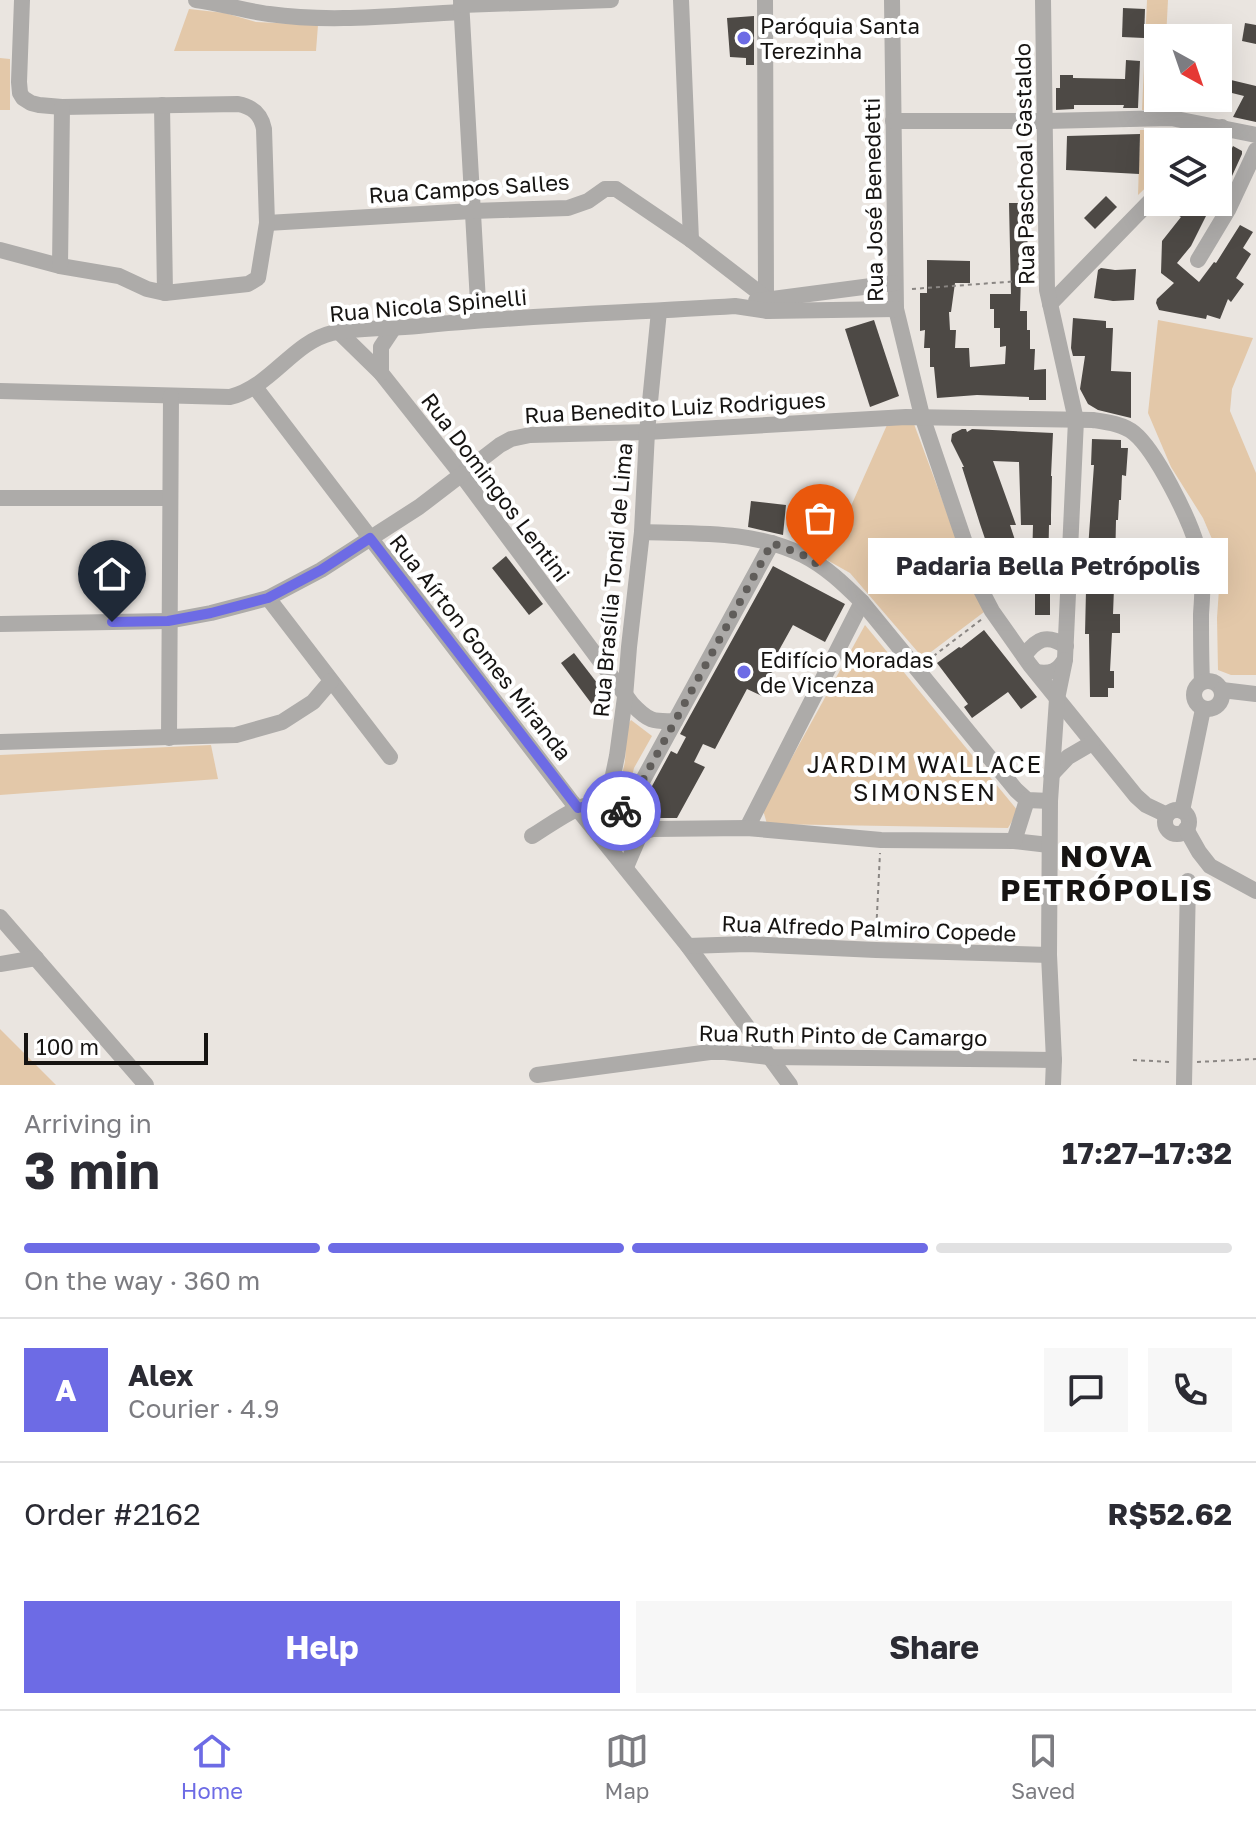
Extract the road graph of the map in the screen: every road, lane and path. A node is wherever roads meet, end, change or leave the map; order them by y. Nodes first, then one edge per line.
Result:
1 (22, 0) edge
2 (198, 0) edge
3 (611, 0) edge
4 (681, 0) edge
5 (765, 0) edge
6 (892, 0) edge
7 (1043, 0) edge
8 (461, 6) edge
9 (162, 105) junction
10 (62, 107) junction
11 (893, 121) junction
12 (1046, 121) junction
13 (1222, 127) joint
14 (1256, 135) edge
15 (1256, 150) edge
16 (1144, 207) edge
17 (472, 211) junction
18 (267, 223) junction
19 (691, 240) junction
20 (0, 250) edge
21 (1198, 260) dead end
22 (60, 266) junction
23 (1047, 279) junction
24 (895, 287) junction
25 (165, 293) junction
26 (767, 304) junction
27 (1050, 304) junction
28 (896, 309) junction
29 (659, 311) junction
30 (479, 320) junction
31 (393, 329) junction
32 (339, 332) junction
33 (381, 373) junction
34 (255, 387) junction
35 (0, 391) edge
36 (171, 396) junction
37 (922, 416) junction
38 (1076, 420) junction
39 (647, 432) junction
40 (461, 474) junction
41 (0, 498) edge
42 (170, 498) junction
43 (642, 532) junction
44 (370, 538) junction
45 (772, 543) junction
46 (268, 598) junction
47 (862, 602) junction
48 (992, 611) junction
49 (168, 621) junction
50 (0, 624) edge
51 (629, 647) junction
52 (1065, 652) junction
53 (595, 655) junction
54 (1024, 656) junction
55 (916, 669) junction
56 (1036, 672) junction
57 (331, 681) junction
58 (1202, 682) junction
59 (1222, 690) junction
60 (1256, 694) edge
61 (625, 697) junction
62 (1057, 699) junction
63 (1203, 709) junction
64 (675, 721) junction
65 (169, 738) junction
66 (0, 742) edge
67 (1092, 743) junction
68 (390, 757) dead end
69 (1051, 775) junction
70 (1027, 800) junction
71 (1050, 801) junction
72 (607, 804) junction
73 (578, 808) junction
74 (625, 813) junction
75 (1175, 813) junction
76 (747, 828) junction
77 (641, 832) junction
78 (532, 836) dead end
79 (881, 840) junction
80 (1014, 841) junction
81 (1049, 845) junction
82 (626, 867) junction
83 (1188, 881) dead end
84 (1256, 891) edge
85 (0, 917) edge
86 (688, 946) junction
87 (876, 950) junction
88 (1049, 955) junction
89 (36, 958) junction
90 (0, 964) edge
91 (768, 1057) junction
92 (1054, 1060) junction
93 (537, 1075) dead end
94 (146, 1085) edge
95 (790, 1085) edge
96 (1053, 1085) edge
97 (1184, 1085) edge

1 - 10 street
2 - 8 street
3 - 8 street
4 - 19 street
5 - 26 street
6 - 11 street, Rua José Benedetti
7 - 12 street, Rua Paschoal Gastaldo
8 - 17 street
9 - 10 street
9 - 18 street
9 - 25 street
10 - 22 street
11 - 12 street
11 - 24 street, Rua José Benedetti
12 - 13 street
12 - 23 street, Rua Paschoal Gastaldo
13 - 14 street
15 - 21 street
16 - 27 street
17 - 18 street, Rua Campos Salles
17 - 19 street, Rua Campos Salles
17 - 30 street
18 - 25 street
19 - 26 street, Rua Campos Salles
20 - 22 street
22 - 25 street
23 - 24 path
23 - 27 street, Rua Paschoal Gastaldo
24 - 26 street, Rua Nicola Spinelli
24 - 28 street, Rua José Benedetti
26 - 28 street, Rua Nicola Spinelli
26 - 29 street, Rua Nicola Spinelli
27 - 38 street, Rua Paschoal Gastaldo
28 - 37 street, Rua José Benedetti
29 - 30 street, Rua Nicola Spinelli
29 - 39 street, Rua Brasília Tondi de Lima
30 - 31 street, Rua Nicola Spinelli
31 - 32 street, Rua Nicola Spinelli
31 - 33 street
32 - 33 street, Rua Domingos Lentini
32 - 34 street, Rua Nicola Spinelli
33 - 40 street, Rua Domingos Lentini
34 - 36 street, Rua Nicola Spinelli
34 - 44 street, Rua Aírton Gomes Miranda
35 - 36 street, Rua Nicola Spinelli
36 - 42 street
37 - 38 street, Rua Benedito Luiz Rodrigues
37 - 39 street, Rua Benedito Luiz Rodrigues
37 - 48 street, Rua José Benedetti
38 - 52 street, Rua Paschoal Gastaldo
38 - 58 street, Rua Benedito Luiz Rodrigues
39 - 40 street, Rua Benedito Luiz Rodrigues
39 - 43 street, Rua Brasília Tondi de Lima
40 - 44 street, Rua Benedito Luiz Rodrigues
40 - 53 street, Rua Domingos Lentini
41 - 42 street
42 - 49 street
43 - 45 street
43 - 51 street, Rua Brasília Tondi de Lima
44 - 46 street, Rua Benedito Luiz Rodrigues
44 - 73 street, Rua Aírton Gomes Miranda
45 - 47 street
45 - 64 street
46 - 49 street, Rua Benedito Luiz Rodrigues
46 - 57 street
47 - 55 street
47 - 76 street
48 - 54 street, Rua José Benedetti
48 - 55 path
49 - 50 street, Rua Benedito Luiz Rodrigues
49 - 65 street
51 - 53 street
51 - 61 street, Rua Brasília Tondi de Lima
52 - 54 street
52 - 56 street
52 - 62 street, Rua Paschoal Gastaldo
53 - 61 street, Rua Domingos Lentini
54 - 56 street, Rua José Benedetti
55 - 70 street
56 - 62 street, Rua José Benedetti
57 - 65 street
57 - 68 street
58 - 59 street
58 - 63 street
59 - 60 street
59 - 63 street
61 - 64 street, Rua Domingos Lentini
61 - 72 street, Rua Brasília Tondi de Lima
62 - 67 street, Rua José Benedetti
62 - 69 street, Rua Paschoal Gastaldo
63 - 75 street
64 - 74 street
65 - 66 street
67 - 69 street
67 - 75 street, Rua José Benedetti
69 - 71 street, Rua Paschoal Gastaldo
70 - 71 street
70 - 80 street
71 - 81 street, Rua Paschoal Gastaldo
72 - 73 street
72 - 74 street
73 - 78 street
73 - 82 street, Rua Aírton Gomes Miranda
74 - 77 street
75 - 84 street, Rua José Benedetti
76 - 77 street
76 - 79 street
77 - 82 street
79 - 80 street
79 - 87 path
80 - 81 street
81 - 88 street, Rua Paschoal Gastaldo
82 - 86 street, Rua Aírton Gomes Miranda
83 - 97 street
85 - 89 street
86 - 87 street, Rua Alfredo Palmiro Copede
86 - 91 street, Rua Aírton Gomes Miranda
87 - 88 street, Rua Alfredo Palmiro Copede
88 - 92 street, Rua Paschoal Gastaldo
89 - 90 street
89 - 94 street
91 - 92 street, Rua Ruth Pinto de Camargo
91 - 93 street, Rua Ruth Pinto de Camargo
91 - 95 street, Rua Aírton Gomes Miranda
92 - 96 street, Rua Paschoal Gastaldo

